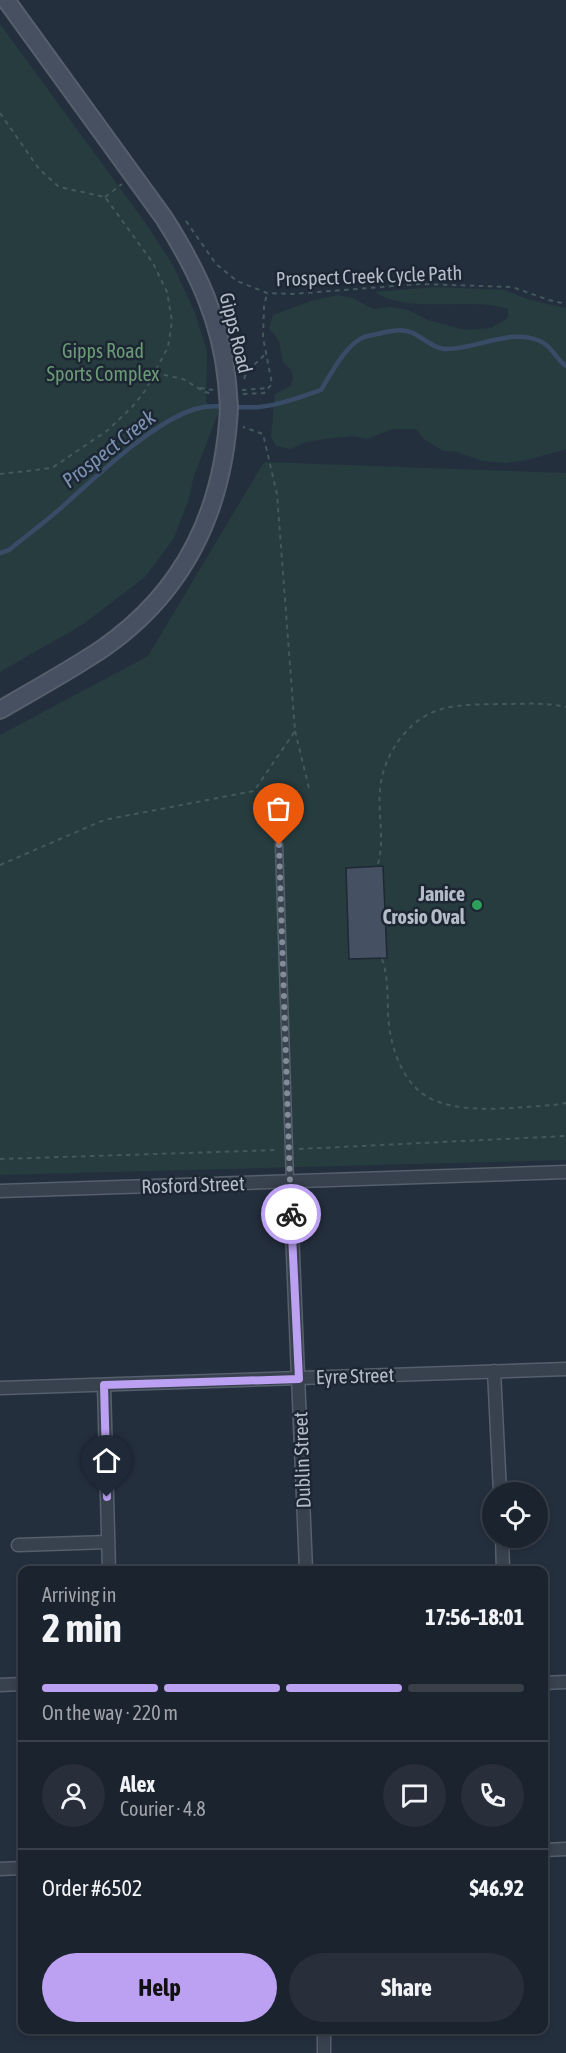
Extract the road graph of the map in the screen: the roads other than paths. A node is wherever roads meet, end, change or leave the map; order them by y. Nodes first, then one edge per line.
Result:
1 (6, 0) edge
2 (0, 710) edge
3 (279, 845) dead end
4 (566, 1172) edge
5 (290, 1182) junction
6 (0, 1191) edge
7 (566, 1369) edge
8 (494, 1371) junction
9 (299, 1379) junction
10 (104, 1385) junction
11 (0, 1388) edge
12 (500, 1482) edge
13 (108, 1542) junction
14 (18, 1545) dead end
15 (502, 1548) edge
16 (109, 1566) edge
17 (306, 1566) edge
18 (503, 1566) edge
19 (566, 1682) edge
20 (548, 1683) edge
21 (18, 1684) edge
22 (0, 1685) edge
23 (566, 1849) edge
24 (548, 1850) edge
25 (18, 1868) edge
26 (0, 1869) edge
27 (324, 2034) edge
28 (324, 2053) edge

1 - 2 main road, Gipps Road, bridge
3 - 5 lane, Dublin Street
4 - 5 street, Rosford Street
5 - 6 street, Rosford Street
5 - 9 street, Dublin Street
7 - 8 street, Eyre Street
8 - 9 street, Eyre Street
8 - 12 street
9 - 10 street, Eyre Street
9 - 17 street, Dublin Street
10 - 11 street, Eyre Street
10 - 13 street
13 - 14 street
13 - 16 street
15 - 18 street
19 - 20 street
21 - 22 street
23 - 24 street
25 - 26 street
27 - 28 street

